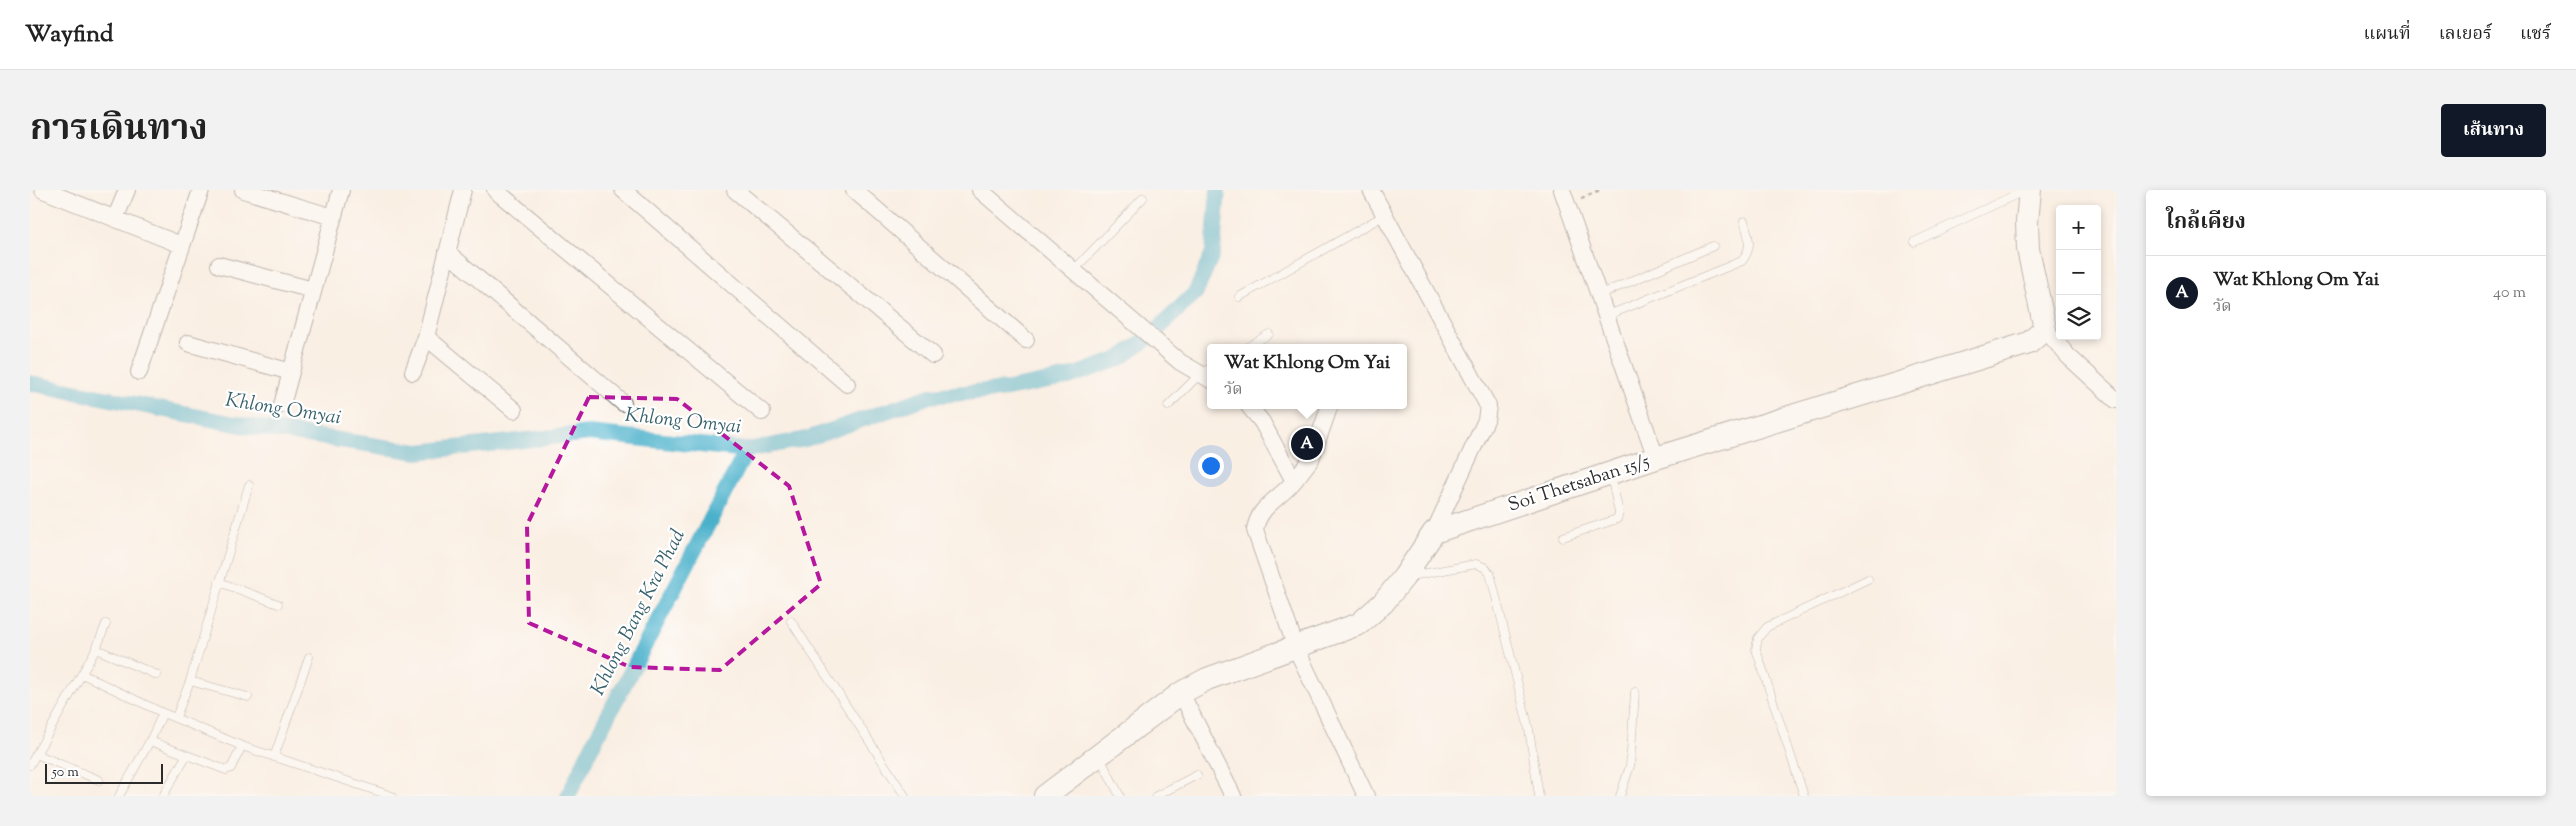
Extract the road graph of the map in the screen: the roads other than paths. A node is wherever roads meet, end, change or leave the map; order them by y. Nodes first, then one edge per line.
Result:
1 (42, 190) edge
2 (127, 190) edge
3 (201, 190) edge
4 (243, 190) edge
5 (340, 190) edge
6 (463, 190) edge
7 (495, 190) edge
8 (623, 190) edge
9 (735, 190) edge
10 (854, 190) edge
11 (980, 190) edge
12 (1371, 190) edge
13 (2026, 190) edge
14 (2030, 190) edge
15 (1143, 198) dead end
16 (1565, 198) edge
17 (1385, 215) junction
18 (333, 217) junction
19 (115, 218) junction
20 (1744, 221) dead end
21 (1914, 242) dead end
22 (181, 245) junction
23 (1713, 246) dead end
24 (446, 252) junction
25 (219, 265) dead end
26 (1073, 271) junction
27 (313, 290) junction
28 (1599, 294) junction
29 (1239, 297) dead end
30 (1606, 316) junction
31 (2045, 329) junction
32 (1269, 334) dead end
33 (426, 337) junction
34 (1026, 340) dead end
35 (188, 343) dead end
36 (1253, 344) edge
37 (933, 355) dead end
38 (139, 372) dead end
39 (291, 372) junction
40 (413, 372) dead end
41 (1207, 374) edge
42 (847, 384) dead end
43 (2116, 400) edge
44 (622, 403) dead end
45 (282, 405) dead end
46 (1168, 406) dead end
47 (1251, 409) edge
48 (1329, 409) edge
49 (514, 410) dead end
50 (762, 412) dead end
51 (1656, 458) junction
52 (1610, 474) junction
53 (1294, 480) junction
54 (249, 485) dead end
55 (1434, 532) junction
56 (1563, 537) dead end
57 (1404, 578) junction
58 (1868, 579) dead end
59 (219, 582) junction
60 (278, 604) dead end
61 (791, 621) dead end
62 (106, 624) dead end
63 (1296, 648) junction
64 (96, 649) junction
65 (309, 657) dead end
66 (82, 674) junction
67 (158, 675) dead end
68 (190, 681) junction
69 (1635, 692) dead end
70 (1181, 693) junction
71 (248, 697) dead end
72 (163, 713) junction
73 (176, 717) junction
74 (150, 741) junction
75 (242, 746) junction
76 (36, 754) junction
77 (1099, 755) junction
78 (186, 756) junction
79 (274, 757) junction
80 (30, 765) edge
81 (1197, 775) dead end
82 (99, 780) dead end
83 (119, 796) edge
84 (163, 796) edge
85 (392, 796) edge
86 (905, 796) edge
87 (1045, 796) edge
88 (1120, 796) edge
89 (1156, 796) edge
90 (1233, 796) edge
91 (1366, 796) edge
92 (1539, 796) edge
93 (1620, 796) edge
94 (1804, 796) edge

1 - 19 street
2 - 19 street
3 - 22 street
4 - 18 street
5 - 18 street
6 - 24 street
7 - 50 street
8 - 42 street
9 - 37 street
10 - 34 street
11 - 26 street
12 - 17 street
13 - 21 lane
14 - 31 street
15 - 26 lane
16 - 28 street
17 - 29 lane
17 - 55 street
18 - 27 street
19 - 22 street
20 - 30 lane
22 - 38 street
23 - 28 lane
24 - 33 street
24 - 44 street
25 - 27 street
26 - 41 street
27 - 39 street
28 - 30 street
30 - 51 street
31 - 43 street
31 - 51 street, Soi Thetsaban 15/5
32 - 36 lane
33 - 40 street
33 - 49 street
35 - 39 street
39 - 45 street
41 - 46 lane
47 - 53 street
48 - 53 street
51 - 52 street, Soi Thetsaban 15/5
52 - 55 street, Soi Thetsaban 15/5
52 - 56 lane
53 - 63 street
54 - 59 lane
55 - 57 street
57 - 63 street
57 - 92 lane
58 - 94 lane
59 - 60 lane
59 - 68 lane
61 - 86 lane
62 - 64 lane
63 - 70 street
63 - 91 street
64 - 66 lane
64 - 67 lane
65 - 79 lane
66 - 72 lane
66 - 76 lane
68 - 71 lane
68 - 73 lane
69 - 93 lane
70 - 77 street
70 - 90 street
72 - 73 lane
72 - 74 lane
73 - 75 lane
74 - 78 lane
74 - 83 lane
75 - 78 lane
75 - 79 lane
76 - 80 lane
76 - 82 lane
77 - 87 street
77 - 88 lane
78 - 84 lane
79 - 85 lane
81 - 89 lane

